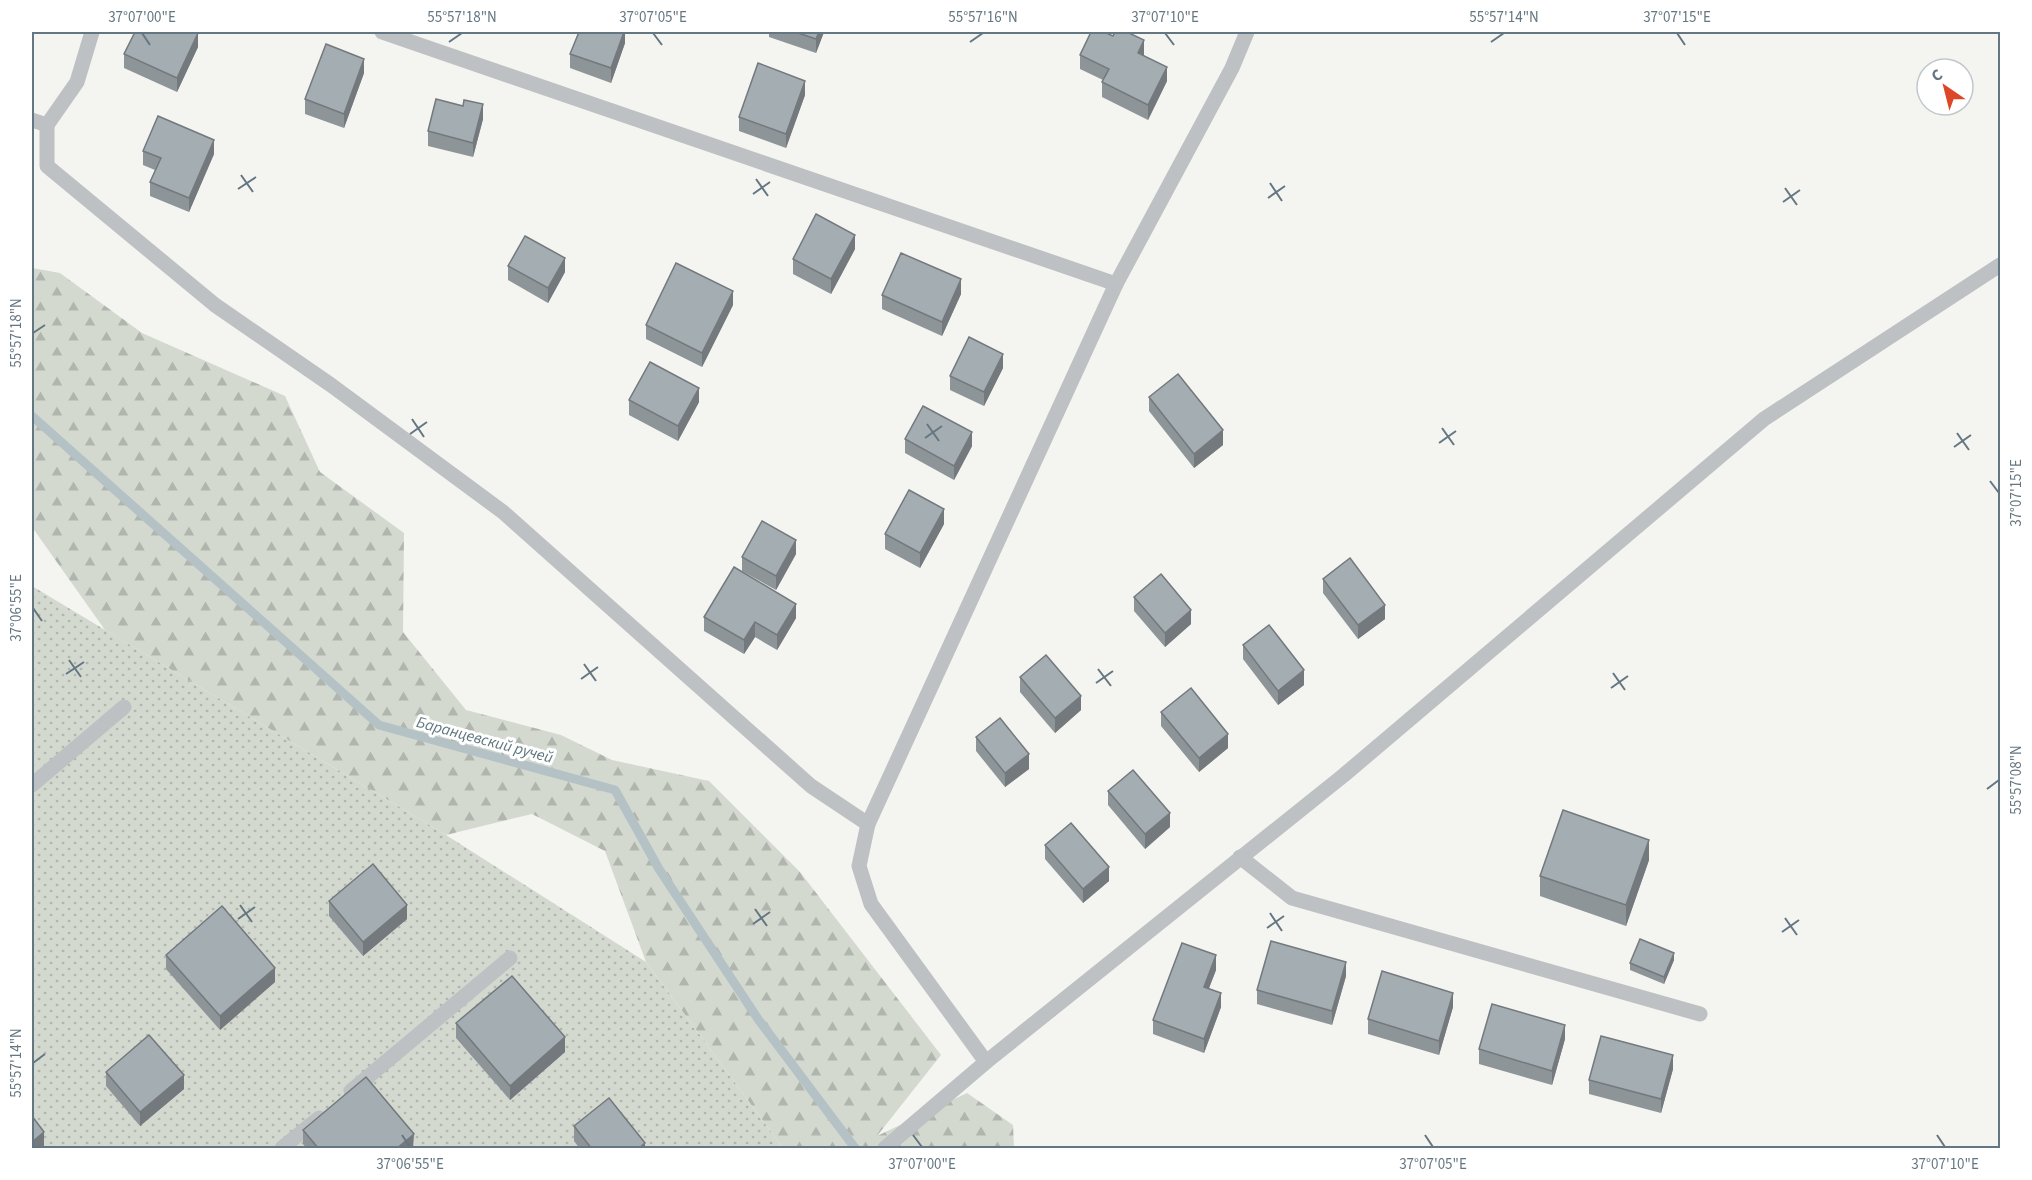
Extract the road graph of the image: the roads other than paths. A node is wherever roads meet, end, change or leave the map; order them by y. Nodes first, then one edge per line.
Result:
1 (92, 32) edge
2 (382, 32) edge
3 (1247, 32) edge
4 (32, 120) edge
5 (47, 125) junction
6 (2001, 265) edge
7 (1116, 284) junction
8 (124, 707) dead end
9 (32, 785) edge
10 (868, 824) junction
11 (1240, 857) junction
12 (510, 958) dead end
13 (1700, 1014) dead end
14 (986, 1062) junction
15 (282, 1149) edge
16 (885, 1149) edge

1 - 5 lane
2 - 7 lane
3 - 7 lane
4 - 5 lane
5 - 10 lane
6 - 11 lane
7 - 10 lane
8 - 9 lane
10 - 14 lane
11 - 13 lane
11 - 14 lane
12 - 15 lane
14 - 16 lane

